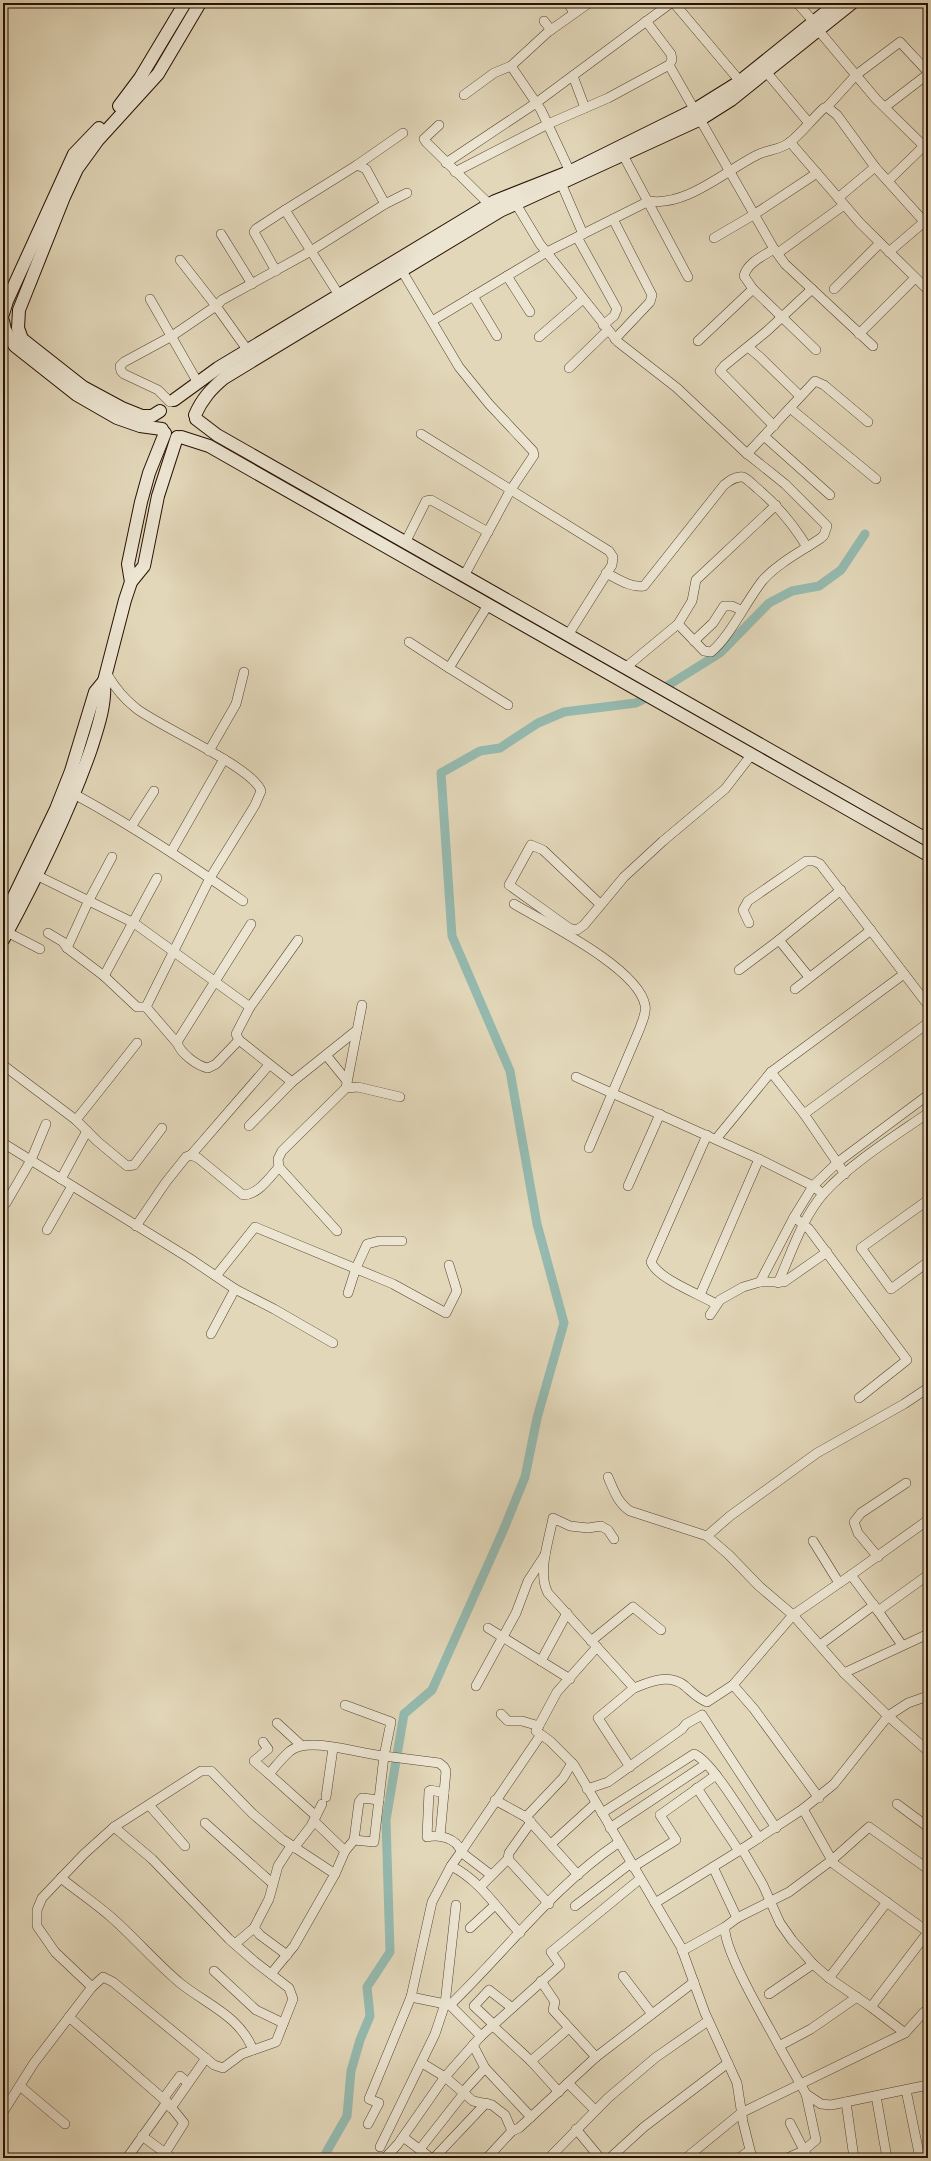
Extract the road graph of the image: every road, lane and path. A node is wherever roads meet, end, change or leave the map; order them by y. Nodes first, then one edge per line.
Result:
1 (185, 3) edge
2 (200, 3) edge
3 (568, 3) edge
4 (589, 3) edge
5 (671, 3) edge
6 (674, 3) edge
7 (797, 3) edge
8 (852, 3) edge
9 (833, 4) edge
10 (574, 13) junction
11 (544, 21) dead end
12 (646, 21) junction
13 (816, 27) junction
14 (550, 30) junction
15 (511, 66) junction
16 (669, 66) junction
17 (763, 68) junction
18 (928, 73) edge
19 (856, 75) junction
20 (573, 76) junction
21 (742, 85) junction
22 (464, 95) dead end
23 (536, 103) junction
24 (885, 107) junction
25 (585, 108) junction
26 (828, 108) junction
27 (698, 115) junction
28 (809, 123) junction
29 (548, 124) junction
30 (440, 125) dead end
31 (403, 133) dead end
32 (790, 142) junction
33 (926, 148) edge
34 (623, 155) junction
35 (446, 163) junction
36 (357, 165) junction
37 (875, 166) junction
38 (730, 170) junction
39 (455, 172) junction
40 (816, 173) junction
41 (572, 174) junction
42 (888, 181) junction
43 (561, 184) junction
44 (407, 193) dead end
45 (838, 198) junction
46 (648, 202) junction
47 (386, 204) junction
48 (489, 204) junction
49 (516, 204) junction
50 (844, 205) junction
51 (285, 210) junction
52 (755, 214) junction
53 (613, 219) junction
54 (926, 221) edge
55 (221, 234) dead end
56 (580, 235) junction
57 (714, 238) dead end
58 (880, 243) junction
59 (311, 251) junction
60 (776, 251) junction
61 (546, 252) junction
62 (889, 252) junction
63 (180, 260) dead end
64 (276, 270) junction
65 (402, 271) junction
66 (507, 276) junction
67 (688, 277) dead end
68 (915, 278) junction
69 (252, 284) junction
70 (752, 289) junction
71 (812, 289) junction
72 (927, 289) dead end
73 (834, 290) dead end
74 (339, 294) junction
75 (473, 296) junction
76 (150, 299) dead end
77 (583, 299) junction
78 (216, 306) junction
79 (530, 312) dead end
80 (3, 314) edge
81 (782, 317) junction
82 (3, 320) edge
83 (432, 321) junction
84 (605, 328) junction
85 (9, 332) edge
86 (860, 334) junction
87 (172, 336) junction
88 (496, 336) dead end
89 (540, 337) dead end
90 (615, 339) junction
91 (698, 341) dead end
92 (873, 346) dead end
93 (748, 347) junction
94 (816, 350) dead end
95 (251, 355) junction
96 (569, 368) dead end
97 (198, 383) junction
98 (800, 396) junction
99 (172, 401) junction
100 (790, 408) junction
101 (160, 411) junction
102 (196, 417) junction
103 (868, 422) dead end
104 (774, 426) junction
105 (164, 431) junction
106 (421, 434) dead end
107 (764, 436) junction
108 (179, 437) junction
109 (746, 454) junction
110 (876, 479) dead end
111 (510, 491) junction
112 (830, 495) dead end
113 (776, 505) junction
114 (488, 532) junction
115 (405, 543) junction
116 (807, 547) junction
117 (606, 574) junction
118 (464, 576) junction
119 (132, 582) junction
120 (488, 604) junction
121 (741, 610) junction
122 (678, 624) junction
123 (568, 635) junction
124 (694, 641) junction
125 (409, 642) dead end
126 (449, 668) junction
127 (625, 668) junction
128 (244, 672) dead end
129 (106, 678) junction
130 (508, 705) dead end
131 (209, 750) junction
132 (752, 754) junction
133 (224, 759) junction
134 (154, 791) dead end
135 (74, 794) junction
136 (131, 828) junction
137 (928, 840) edge
138 (171, 852) junction
139 (928, 855) edge
140 (112, 857) dead end
141 (36, 875) junction
142 (157, 878) dead end
143 (210, 878) junction
144 (841, 890) junction
145 (89, 900) junction
146 (243, 901) dead end
147 (514, 904) dead end
148 (601, 905) junction
149 (3, 919) edge
150 (134, 923) junction
151 (749, 923) dead end
152 (251, 924) dead end
153 (871, 930) junction
154 (48, 933) dead end
155 (5, 936) edge
156 (298, 940) dead end
157 (780, 940) junction
158 (66, 948) junction
159 (40, 949) dead end
160 (173, 952) junction
161 (739, 970) dead end
162 (904, 974) junction
163 (104, 976) junction
164 (809, 977) junction
165 (216, 983) junction
166 (794, 989) dead end
167 (362, 1005) dead end
168 (928, 1005) edge
169 (146, 1007) junction
170 (250, 1007) junction
171 (928, 1024) edge
172 (357, 1030) junction
173 (239, 1040) junction
174 (137, 1043) dead end
175 (178, 1044) junction
176 (326, 1055) junction
177 (3, 1065) edge
178 (269, 1065) junction
179 (771, 1072) junction
180 (576, 1077) dead end
181 (292, 1082) junction
182 (347, 1085) junction
183 (611, 1092) junction
184 (928, 1095) edge
185 (400, 1097) dead end
186 (928, 1112) edge
187 (660, 1114) junction
188 (804, 1114) junction
189 (76, 1120) junction
190 (46, 1124) dead end
191 (249, 1126) dead end
192 (162, 1128) dead end
193 (87, 1131) junction
194 (711, 1137) junction
195 (3, 1143) edge
196 (588, 1148) dead end
197 (191, 1155) junction
198 (760, 1158) junction
199 (30, 1160) junction
200 (838, 1162) junction
201 (280, 1167) junction
202 (845, 1174) junction
203 (61, 1179) junction
204 (72, 1186) junction
205 (628, 1186) dead end
206 (813, 1186) junction
207 (823, 1194) junction
208 (928, 1200) edge
209 (6, 1203) dead end
210 (794, 1217) junction
211 (804, 1225) junction
212 (136, 1226) junction
213 (47, 1230) dead end
214 (337, 1231) dead end
215 (402, 1241) dead end
216 (827, 1252) junction
217 (928, 1262) edge
218 (449, 1265) dead end
219 (356, 1268) junction
220 (216, 1276) junction
221 (760, 1282) junction
222 (778, 1283) junction
223 (235, 1289) junction
224 (348, 1293) dead end
225 (700, 1295) junction
226 (716, 1304) junction
227 (710, 1315) dead end
228 (211, 1334) dead end
229 (333, 1343) dead end
230 (928, 1388) edge
231 (859, 1398) dead end
232 (608, 1478) dead end
233 (906, 1484) dead end
234 (928, 1520) edge
235 (707, 1536) junction
236 (614, 1539) dead end
237 (814, 1541) dead end
238 (546, 1554) junction
239 (878, 1557) junction
240 (851, 1575) junction
241 (928, 1575) edge
242 (839, 1583) junction
243 (876, 1608) junction
244 (567, 1614) junction
245 (793, 1615) junction
246 (488, 1628) dead end
247 (661, 1630) dead end
248 (928, 1634) edge
249 (503, 1638) junction
250 (594, 1644) junction
251 (820, 1645) junction
252 (902, 1645) junction
253 (541, 1661) junction
254 (844, 1673) junction
255 (570, 1679) junction
256 (733, 1685) junction
257 (476, 1686) dead end
258 (634, 1688) junction
259 (928, 1696) edge
260 (345, 1705) dead end
261 (501, 1714) dead end
262 (888, 1716) junction
263 (277, 1723) dead end
264 (539, 1726) junction
265 (540, 1736) junction
266 (263, 1742) dead end
267 (301, 1745) junction
268 (333, 1748) junction
269 (928, 1750) edge
270 (387, 1757) junction
271 (572, 1763) junction
272 (706, 1764) junction
273 (630, 1767) junction
274 (269, 1774) junction
275 (716, 1775) junction
276 (697, 1788) junction
277 (587, 1789) junction
278 (444, 1792) junction
279 (819, 1798) junction
280 (379, 1800) junction
281 (495, 1800) junction
282 (596, 1803) junction
283 (897, 1804) dead end
284 (149, 1805) junction
285 (803, 1810) junction
286 (602, 1813) junction
287 (315, 1819) junction
288 (529, 1820) junction
289 (205, 1823) dead end
290 (928, 1827) edge
291 (114, 1828) junction
292 (610, 1828) junction
293 (776, 1828) junction
294 (440, 1836) junction
295 (759, 1838) junction
296 (354, 1840) junction
297 (618, 1842) junction
298 (551, 1844) junction
299 (186, 1846) dead end
300 (293, 1847) junction
301 (741, 1850) junction
302 (345, 1851) junction
303 (461, 1852) junction
304 (508, 1859) junction
305 (832, 1860) junction
306 (632, 1865) junction
307 (451, 1866) junction
308 (713, 1867) junction
309 (928, 1868) edge
310 (335, 1874) junction
311 (491, 1875) junction
312 (578, 1875) junction
313 (60, 1878) junction
314 (640, 1879) junction
315 (272, 1883) junction
316 (480, 1887) junction
317 (770, 1901) junction
318 (888, 1902) junction
319 (655, 1903) junction
320 (549, 1904) junction
321 (456, 1905) dead end
322 (495, 1905) junction
323 (575, 1906) dead end
324 (737, 1918) junction
325 (725, 1927) junction
326 (254, 1928) junction
327 (470, 1928) dead end
328 (928, 1932) edge
329 (520, 1933) junction
330 (235, 1944) junction
331 (682, 1951) junction
332 (287, 1955) junction
333 (813, 1964) junction
334 (214, 1971) dead end
335 (271, 1974) junction
336 (623, 1976) dead end
337 (829, 1978) junction
338 (541, 1981) junction
339 (694, 1982) junction
340 (92, 1987) junction
341 (769, 1994) dead end
342 (411, 1997) junction
343 (856, 1997) junction
344 (447, 2004) junction
345 (871, 2006) junction
346 (511, 2007) junction
347 (924, 2012) dead end
348 (652, 2014) junction
349 (69, 2017) junction
350 (708, 2021) junction
351 (283, 2023) junction
352 (493, 2025) junction
353 (569, 2028) junction
354 (904, 2032) junction
355 (481, 2036) junction
356 (473, 2045) junction
357 (779, 2046) junction
358 (253, 2050) junction
359 (596, 2057) junction
360 (206, 2058) junction
361 (531, 2062) junction
362 (422, 2063) junction
363 (728, 2063) junction
364 (485, 2068) junction
365 (445, 2077) junction
366 (568, 2083) junction
367 (800, 2084) junction
368 (928, 2085) edge
369 (20, 2086) junction
370 (906, 2090) junction
371 (558, 2092) junction
372 (464, 2093) junction
373 (806, 2094) junction
374 (876, 2096) junction
375 (846, 2102) junction
376 (167, 2103) junction
377 (486, 2103) junction
378 (518, 2103) junction
379 (595, 2110) junction
380 (3, 2112) edge
381 (741, 2113) junction
382 (505, 2114) junction
383 (531, 2117) junction
384 (790, 2123) dead end
385 (65, 2124) dead end
386 (368, 2124) dead end
387 (576, 2129) junction
388 (512, 2131) junction
389 (142, 2136) junction
390 (402, 2137) junction
391 (380, 2147) dead end
392 (420, 2149) junction
393 (805, 2154) edge
394 (750, 2155) edge
395 (168, 2156) edge
396 (127, 2158) edge
397 (385, 2158) edge
398 (430, 2158) edge
399 (434, 2158) edge
400 (487, 2158) edge
401 (549, 2158) edge
402 (600, 2158) edge
403 (610, 2158) edge
404 (686, 2158) edge
405 (739, 2158) edge
406 (787, 2158) edge
407 (854, 2158) edge
408 (887, 2158) edge
409 (920, 2158) edge

1 - 80 main road
2 - 85 main road
3 - 10 street
4 - 10 street
5 - 12 street
6 - 21 street
7 - 13 street
8 - 13 main road
9 - 13 main road
10 - 14 street
11 - 14 street
12 - 16 street
12 - 20 street
13 - 17 main road
13 - 19 street
14 - 15 street
15 - 22 street
15 - 23 street
16 - 25 street
16 - 27 street
17 - 21 main road
17 - 28 street
18 - 19 street
18 - 24 street
19 - 24 street
19 - 26 street
20 - 23 street
20 - 25 street
21 - 27 main road
23 - 29 street
23 - 35 street
24 - 33 street
25 - 29 street
26 - 28 street
26 - 37 street
27 - 34 main road
27 - 38 street
27 - 41 main road
28 - 32 street
29 - 39 street
29 - 41 street
30 - 35 street
31 - 36 street
32 - 38 street
32 - 40 street
33 - 42 street
34 - 41 main road
34 - 46 street
35 - 39 street
36 - 47 street
36 - 51 street
37 - 42 street
37 - 45 street
38 - 46 street
38 - 52 street
39 - 48 street
40 - 45 street
40 - 52 street
41 - 43 main road
41 - 48 main road
42 - 54 street
43 - 49 main road
43 - 56 street
44 - 47 street
45 - 50 street
46 - 53 street
46 - 67 street
47 - 59 street
48 - 74 main road
49 - 61 street
49 - 65 main road
50 - 58 street
50 - 60 street
51 - 59 street
51 - 64 street
52 - 57 street
52 - 60 street
53 - 56 street
53 - 90 street
54 - 62 street
55 - 69 street
56 - 61 street
56 - 84 street
58 - 62 street
58 - 73 street
59 - 64 street
59 - 74 street
60 - 70 street
60 - 71 street
61 - 66 street
61 - 77 street
62 - 68 street
63 - 78 street
64 - 69 street
65 - 83 street
65 - 95 main road
66 - 75 street
66 - 79 street
68 - 72 street
68 - 86 street
69 - 78 street
70 - 81 street
70 - 91 street
71 - 81 street
71 - 86 street
74 - 95 main road
75 - 83 street
75 - 88 street
76 - 87 street
77 - 84 street
77 - 89 street
78 - 87 street
78 - 95 street
81 - 93 street
81 - 94 street
82 - 85 main road
83 - 111 street
84 - 90 street
84 - 96 street
85 - 101 main road
85 - 105 main road
86 - 92 street
87 - 97 street
87 - 99 street
90 - 109 street
93 - 98 street
93 - 104 street
95 - 97 main road
95 - 102 main road
97 - 99 main road
98 - 100 street
98 - 103 street
99 - 101 main road
99 - 102 main road
100 - 104 street
100 - 110 street
101 - 105 main road
102 - 108 main road
102 - 115 main road
104 - 107 street
105 - 108 main road
105 - 119 main road
106 - 111 street
107 - 109 street
107 - 112 street
108 - 119 main road
108 - 120 main road
109 - 116 street
111 - 114 street
111 - 117 street
113 - 116 street
113 - 117 street
113 - 122 street
114 - 115 street
114 - 118 street
115 - 118 main road
116 - 121 street
117 - 123 street
118 - 123 main road
119 - 129 main road
120 - 126 street
120 - 132 main road
121 - 124 street
121 - 124 street
122 - 124 street
122 - 127 street
123 - 127 main road
125 - 126 street
126 - 130 street
127 - 137 main road
128 - 131 street
129 - 131 street
129 - 135 main road
129 - 149 main road
131 - 133 street
132 - 139 main road
132 - 148 street
133 - 138 street
133 - 143 street
134 - 136 street
135 - 136 street
135 - 141 main road
136 - 138 street
138 - 143 street
140 - 145 street
141 - 145 street
141 - 155 main road
142 - 150 street
143 - 146 street
143 - 160 street
144 - 151 street
144 - 153 street
144 - 157 street
145 - 150 street
145 - 158 street
147 - 183 street
148 - 148 street
150 - 160 street
150 - 163 street
152 - 165 street
153 - 162 street
153 - 164 street
154 - 158 street
155 - 159 street
156 - 170 street
157 - 161 street
157 - 164 street
158 - 163 street
160 - 165 street
160 - 169 street
162 - 168 street
162 - 179 street
163 - 169 street
164 - 166 street
165 - 170 street
165 - 175 street
167 - 172 street
169 - 175 street
170 - 173 street
171 - 188 street
172 - 176 street
172 - 182 street
173 - 175 street
173 - 178 street
174 - 189 street
176 - 181 street
176 - 182 street
177 - 189 street
178 - 181 street
178 - 197 street
179 - 188 street
179 - 194 street
180 - 183 street
181 - 191 street
182 - 185 street
182 - 201 street
183 - 187 street
183 - 196 street
184 - 200 street
186 - 202 street
187 - 194 street
187 - 205 street
188 - 200 street
189 - 193 street
190 - 199 street
192 - 193 street
193 - 203 street
194 - 198 street
194 - 225 street
195 - 199 street
197 - 201 street
197 - 212 street
198 - 206 street
198 - 225 street
199 - 203 street
199 - 209 street
200 - 202 street
200 - 206 street
201 - 214 street
202 - 207 street
203 - 204 street
204 - 212 street
204 - 213 street
206 - 207 street
206 - 210 street
207 - 211 street
208 - 217 street
210 - 211 street
210 - 221 street
211 - 216 street
211 - 222 street
212 - 220 street
215 - 219 street
216 - 222 street
216 - 231 street
218 - 219 street
219 - 220 street
219 - 224 street
220 - 223 street
221 - 222 street
221 - 226 street
223 - 228 street
223 - 229 street
225 - 226 street
226 - 227 street
230 - 235 street
232 - 235 street
233 - 239 street
234 - 239 street
235 - 245 street
236 - 238 street
237 - 242 street
238 - 244 street
238 - 249 street
239 - 240 street
240 - 242 street
240 - 243 street
241 - 243 street
242 - 245 street
243 - 251 street
243 - 252 street
244 - 250 street
244 - 253 street
245 - 251 street
245 - 256 street
246 - 249 street
247 - 250 street
248 - 252 street
249 - 253 street
249 - 257 street
250 - 255 street
250 - 258 street
251 - 254 street
252 - 254 street
253 - 255 street
254 - 262 street
255 - 264 street
256 - 258 street
256 - 279 street
258 - 273 street
259 - 262 street
260 - 270 street
261 - 264 street
262 - 269 street
262 - 279 street
263 - 267 street
264 - 265 street
265 - 271 street
265 - 281 street
266 - 274 street
267 - 268 street
267 - 274 street
268 - 270 street
268 - 287 street
270 - 278 street
270 - 280 street
271 - 277 street
271 - 288 street
272 - 275 street
272 - 286 street
272 - 292 street
273 - 277 street
273 - 293 street
274 - 287 street
275 - 276 street
275 - 295 street
276 - 301 street
276 - 306 street
277 - 282 street
278 - 294 street
278 - 294 street
279 - 285 street
280 - 296 street
280 - 296 street
281 - 288 street
281 - 303 street
282 - 286 street
282 - 298 street
283 - 290 street
284 - 291 street
284 - 299 street
284 - 300 street
285 - 293 street
285 - 305 street
286 - 292 street
287 - 300 street
287 - 302 street
288 - 298 street
288 - 304 street
289 - 315 street
291 - 313 street
291 - 330 street
292 - 297 street
293 - 295 street
294 - 303 street
295 - 301 street
296 - 302 street
297 - 306 street
297 - 312 street
298 - 312 street
300 - 310 street
300 - 315 street
301 - 308 street
301 - 317 street
302 - 310 street
303 - 307 street
303 - 311 street
304 - 311 street
304 - 320 street
305 - 309 street
305 - 317 street
305 - 318 street
306 - 314 street
306 - 323 street
307 - 316 street
307 - 342 street
308 - 319 street
308 - 324 street
310 - 332 street
311 - 316 street
312 - 320 street
313 - 340 street
313 - 358 street
314 - 319 street
314 - 338 street
315 - 326 street
316 - 322 street
317 - 324 street
317 - 333 street
318 - 328 street
318 - 337 street
319 - 331 street
320 - 329 street
321 - 344 street
322 - 327 street
322 - 329 street
324 - 325 street
325 - 331 street
325 - 357 street
326 - 330 street
326 - 332 street
328 - 345 street
329 - 344 street
330 - 335 street
331 - 339 street
332 - 335 street
333 - 337 street
333 - 341 street
334 - 351 street
335 - 351 street
336 - 348 street
337 - 343 street
338 - 346 street
338 - 353 street
339 - 348 street
339 - 350 street
340 - 349 street
340 - 360 street
342 - 344 street
342 - 386 street
343 - 345 street
343 - 357 street
344 - 355 street
344 - 362 street
345 - 354 street
346 - 352 street
346 - 352 street
347 - 354 street
348 - 359 street
349 - 369 street
349 - 376 street
350 - 363 street
350 - 379 street
351 - 358 street
352 - 355 street
352 - 361 street
353 - 359 street
353 - 361 street
354 - 367 street
355 - 356 street
356 - 364 street
356 - 365 street
357 - 367 street
358 - 360 street
359 - 366 street
360 - 376 street
361 - 371 street
362 - 365 street
362 - 391 street
363 - 381 street
363 - 403 street
364 - 372 street
364 - 378 street
365 - 372 street
365 - 390 street
366 - 371 street
366 - 379 street
367 - 373 street
367 - 381 street
368 - 370 street
369 - 380 street
369 - 385 street
370 - 374 street
370 - 409 street
371 - 383 street
372 - 377 street
372 - 392 street
373 - 375 street
373 - 393 street
374 - 375 street
374 - 408 street
375 - 407 street
376 - 389 street
376 - 395 street
377 - 382 street
377 - 399 street
378 - 382 street
378 - 383 street
379 - 387 street
381 - 394 street
381 - 404 street
382 - 388 street
383 - 388 street
384 - 393 street
387 - 401 street
387 - 402 street
388 - 400 street
389 - 395 street
389 - 396 street
390 - 392 street
390 - 397 street
392 - 398 street
393 - 406 street
394 - 405 street

